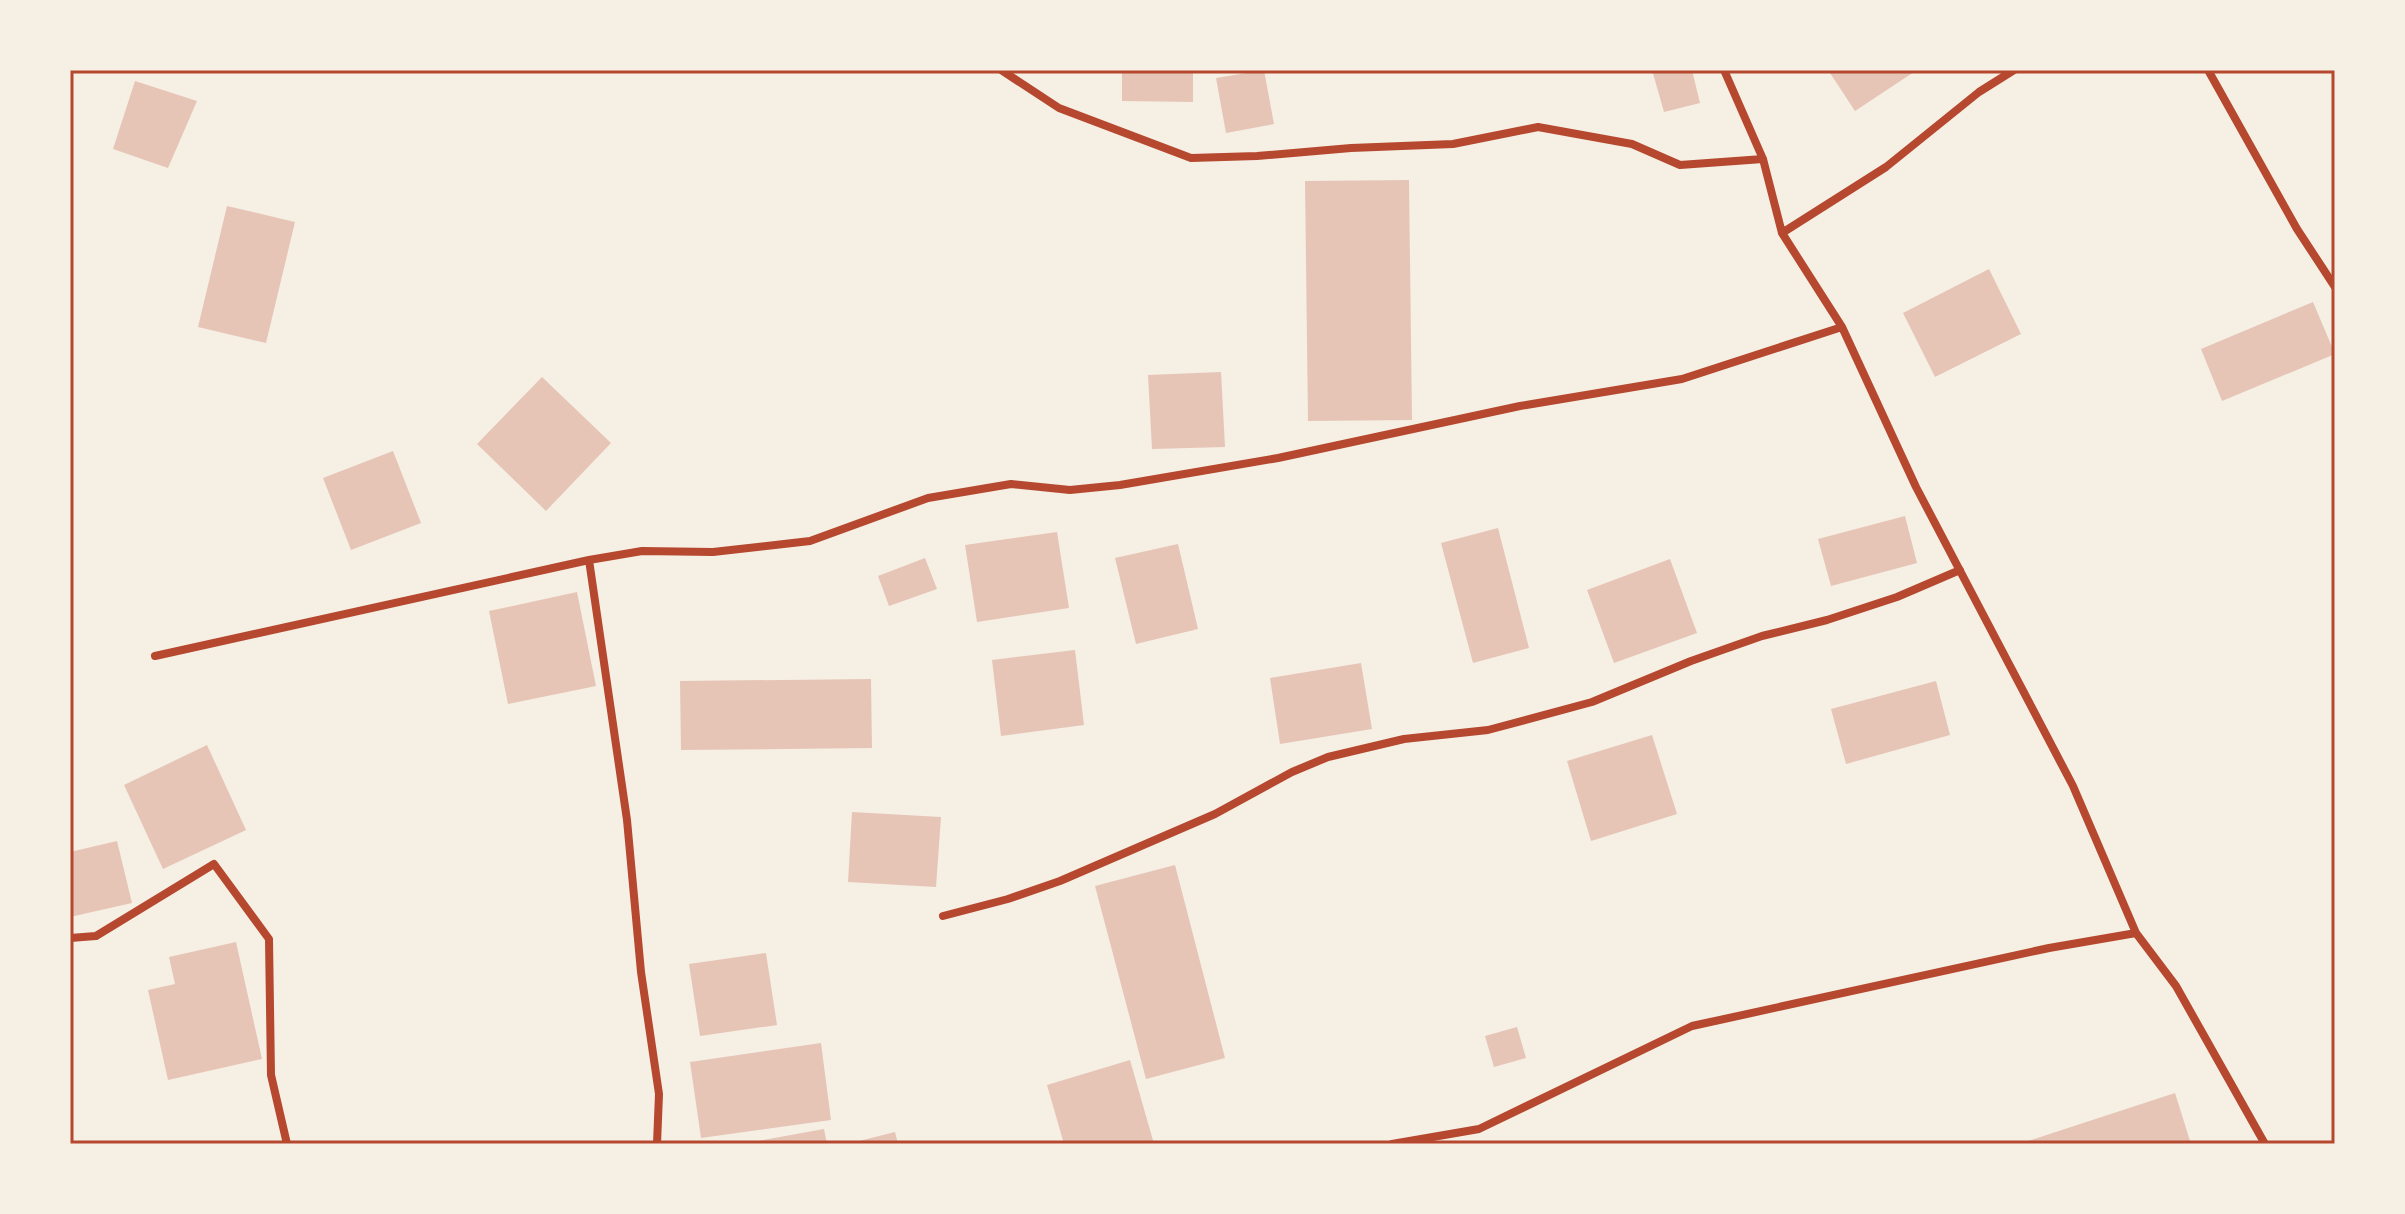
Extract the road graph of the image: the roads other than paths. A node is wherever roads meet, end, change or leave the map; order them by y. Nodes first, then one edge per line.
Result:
1 (1001, 70) edge
2 (1724, 70) edge
3 (2014, 70) edge
4 (2208, 70) edge
5 (1763, 159) junction
6 (1782, 233) junction
7 (2335, 287) edge
8 (1842, 327) junction
9 (589, 560) junction
10 (1960, 570) junction
11 (155, 656) dead end
12 (943, 916) dead end
13 (2136, 933) junction
14 (70, 938) edge
15 (287, 1144) edge
16 (657, 1144) edge
17 (1392, 1144) edge
18 (2265, 1144) edge

1 - 5 street
2 - 5 street
3 - 6 street
4 - 7 street
5 - 6 street
6 - 8 street
8 - 9 street
8 - 10 street
9 - 11 street
9 - 16 street
10 - 12 street
10 - 13 street
13 - 17 street
13 - 18 street
14 - 15 street

